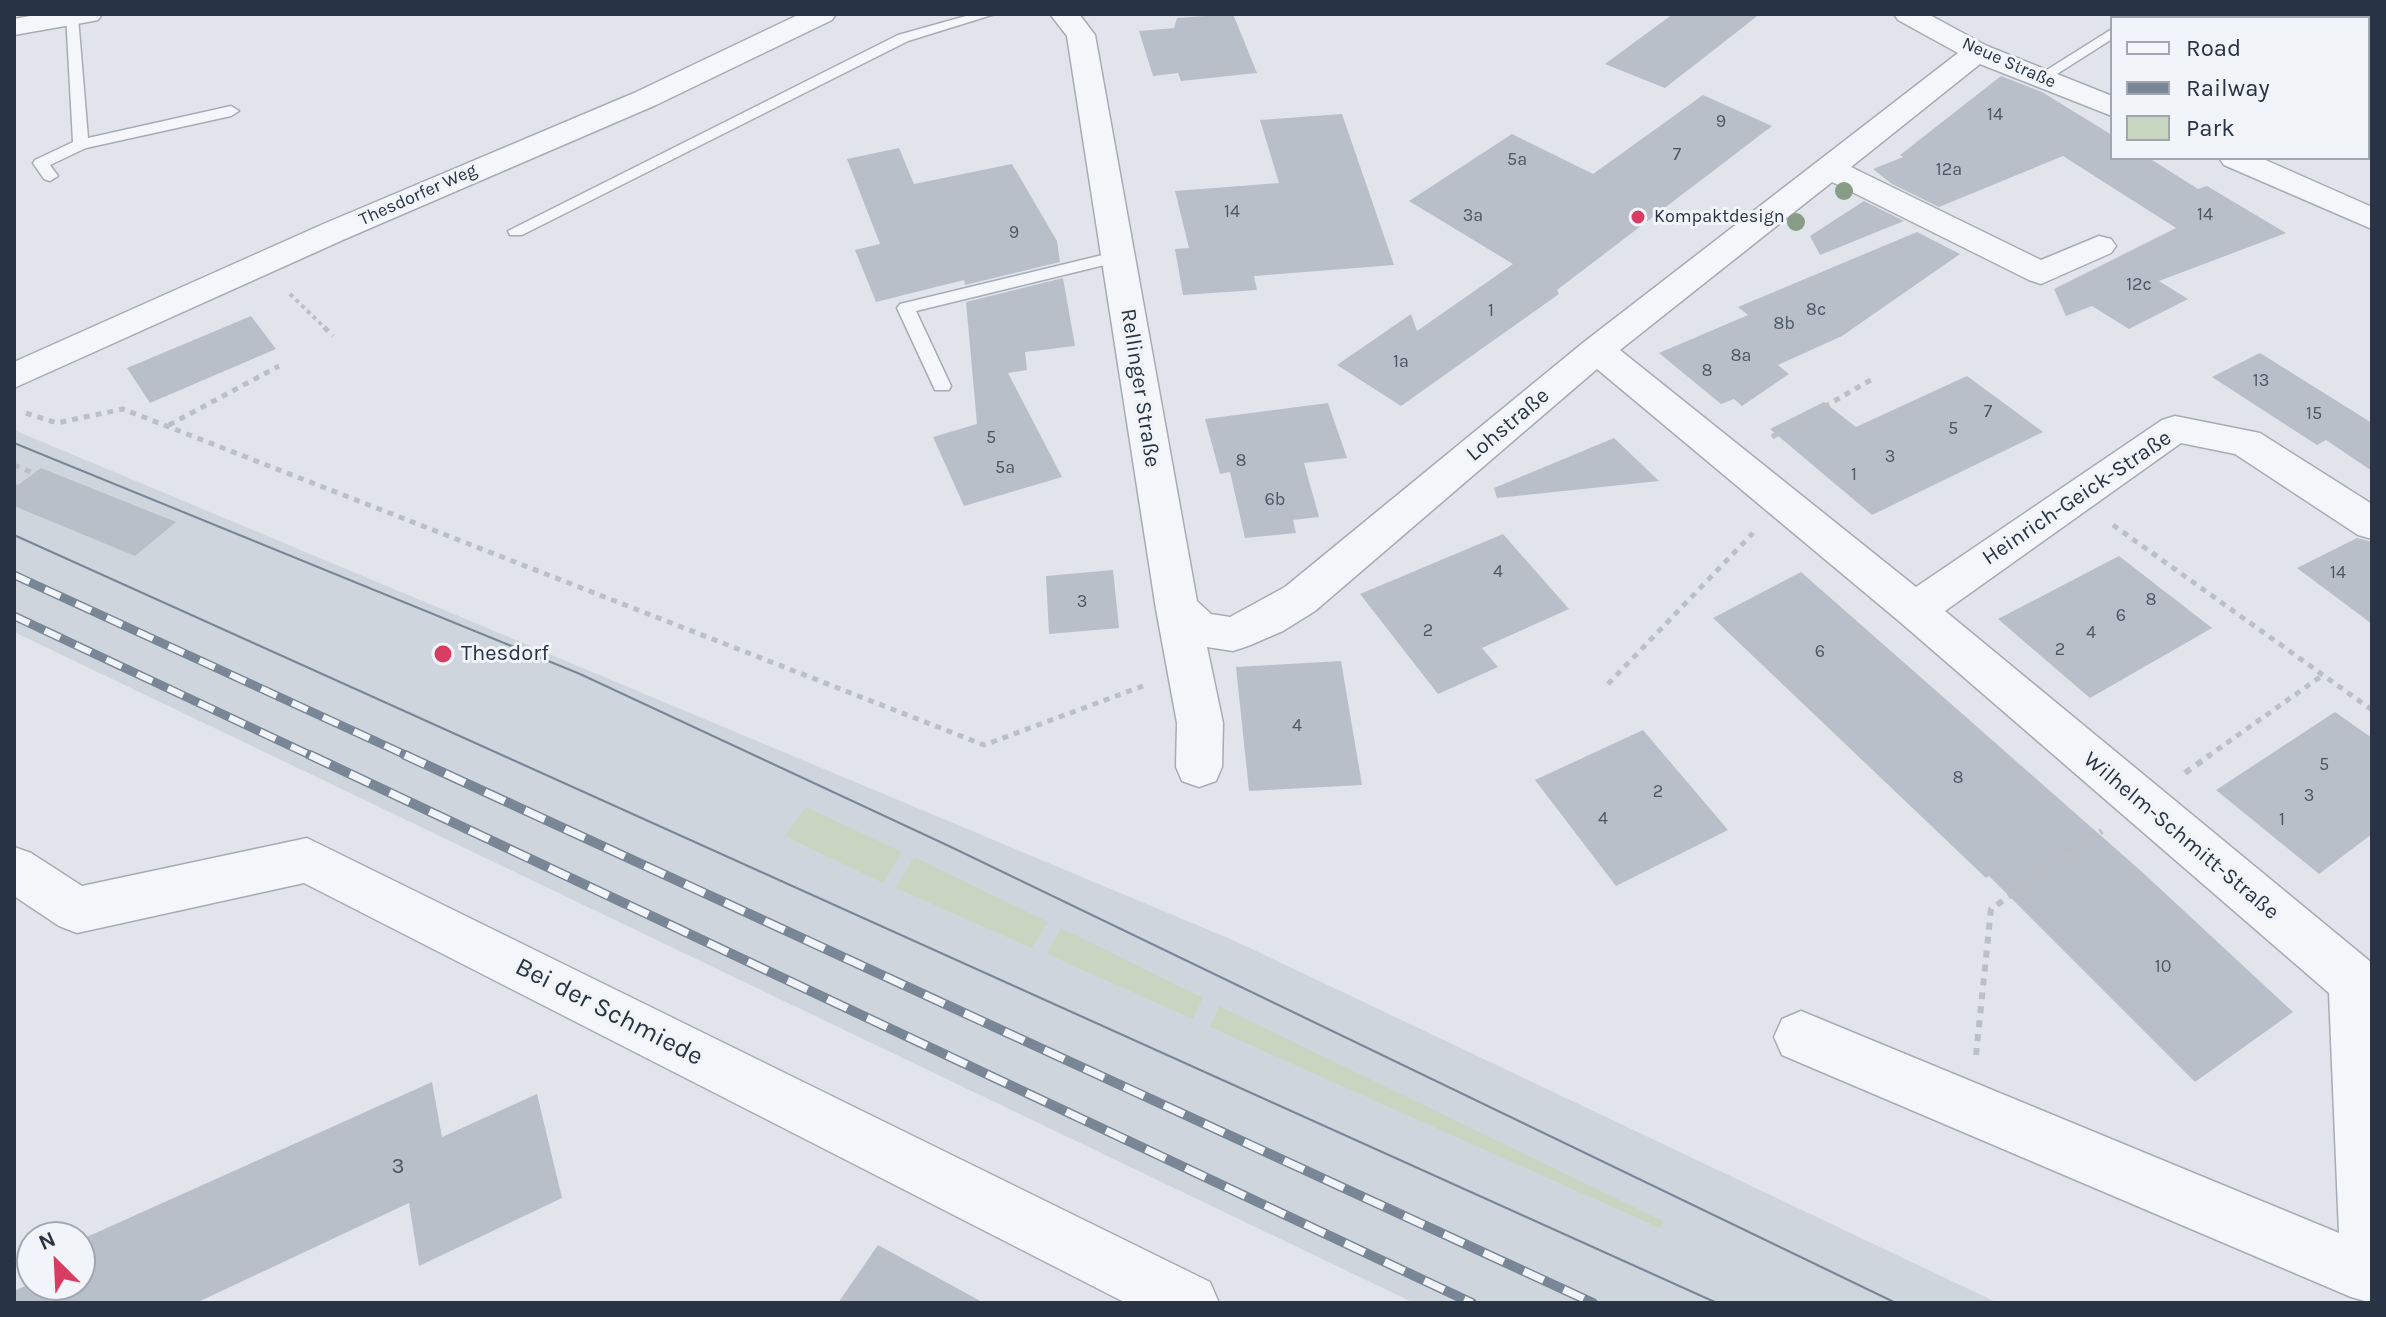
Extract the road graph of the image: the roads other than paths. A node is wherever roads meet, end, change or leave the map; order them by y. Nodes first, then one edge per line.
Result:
1 (761, 14) edge
2 (822, 14) edge
3 (988, 14) edge
4 (1064, 14) edge
5 (1908, 14) edge
6 (80, 16) edge
7 (14, 27) edge
8 (2110, 34) edge
9 (1977, 52) junction
10 (2041, 78) junction
11 (2110, 106) edge
12 (231, 111) dead end
13 (81, 144) junction
14 (2245, 160) edge
15 (1829, 168) junction
16 (50, 176) dead end
17 (2372, 219) edge
18 (516, 231) dead end
19 (2099, 246) dead end
20 (1119, 256) junction
21 (68, 337) junction
22 (14, 347) edge
23 (1597, 350) junction
24 (14, 376) edge
25 (942, 386) dead end
26 (2372, 524) edge
27 (1177, 609) junction
28 (1915, 610) junction
29 (1199, 767) dead end
30 (14, 869) edge
31 (1801, 1037) dead end
32 (2372, 1276) edge
33 (1189, 1303) edge

1 - 21 street, Thesdorfer Weg
2 - 21 street, Thesdorfer Weg
3 - 18 lane
4 - 20 street, Rellinger Straße
5 - 9 street, Neue Straße
6 - 7 street
6 - 13 lane
8 - 10 lane
9 - 10 street, Neue Straße
9 - 15 street, Lohstraße
10 - 11 street, Neue Straße
12 - 13 lane
13 - 16 lane
14 - 17 street
15 - 19 street
15 - 23 street, Lohstraße
20 - 25 lane
20 - 27 street, Rellinger Straße
21 - 22 street, Thesdorfer Weg
21 - 24 street, Thesdorfer Weg
23 - 27 street, Lohstraße
23 - 28 street, Wilhelm-Schmitt-Straße
26 - 28 street, Heinrich-Geick-Straße
27 - 29 street, Rellinger Straße
28 - 32 street, Wilhelm-Schmitt-Straße
30 - 33 street, Bei der Schmiede
31 - 32 street, Wilhelm-Schmitt-Straße

